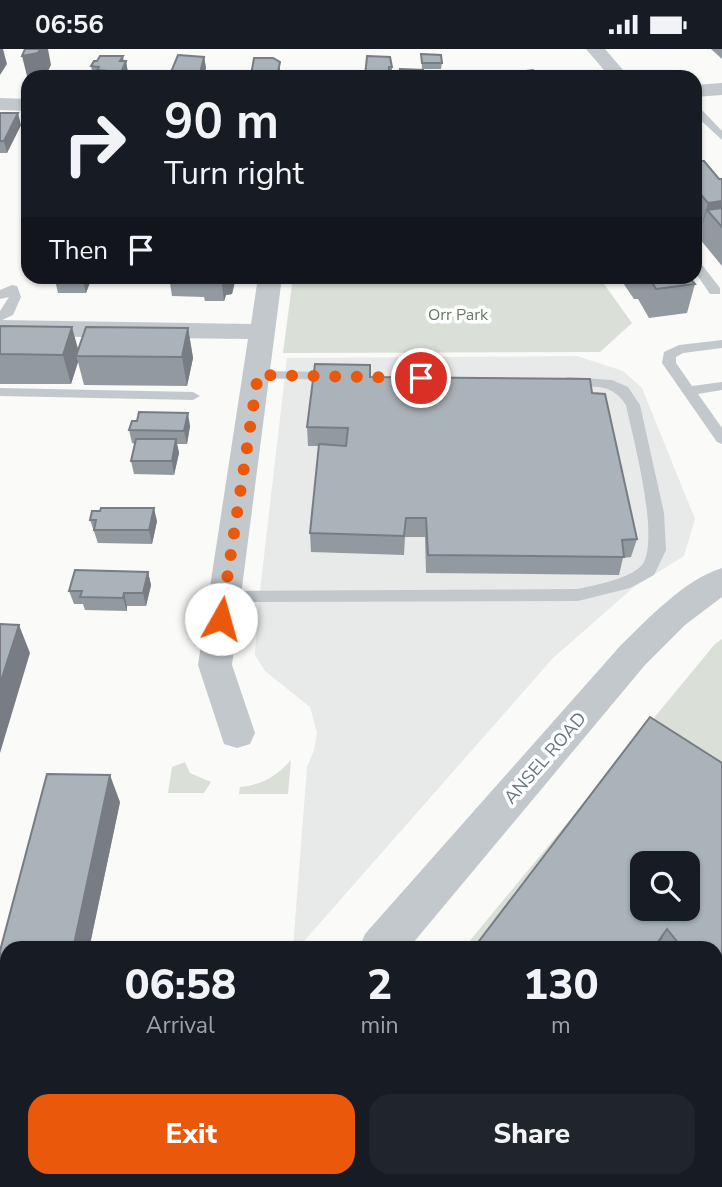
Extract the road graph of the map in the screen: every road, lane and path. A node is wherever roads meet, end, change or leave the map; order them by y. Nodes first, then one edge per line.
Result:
1 (595, 49) edge
2 (614, 70) edge
3 (722, 89) edge
4 (702, 90) edge
5 (0, 104) edge
6 (21, 104) edge
7 (702, 116) edge
8 (722, 137) edge
9 (702, 273) edge
10 (269, 284) edge
11 (715, 291) dead end
12 (0, 296) edge
13 (0, 317) edge
14 (0, 328) edge
15 (262, 332) junction
16 (722, 344) edge
17 (258, 375) junction
18 (357, 377) edge
19 (553, 380) edge
20 (722, 386) edge
21 (689, 391) junction
22 (0, 393) edge
23 (193, 396) dead end
24 (722, 439) edge
25 (722, 580) edge
26 (223, 597) junction
27 (237, 733) dead end
28 (387, 941) edge

1 - 2 street
3 - 4 street
5 - 6 street
7 - 8 lane
9 - 11 lane
10 - 15 street
12 - 13 lane
14 - 15 street
15 - 17 street
16 - 21 lane
17 - 18 lane
17 - 26 street
19 - 26 lane
20 - 21 lane
21 - 24 lane
22 - 23 lane
25 - 28 street, ANSEL ROAD
26 - 27 street

